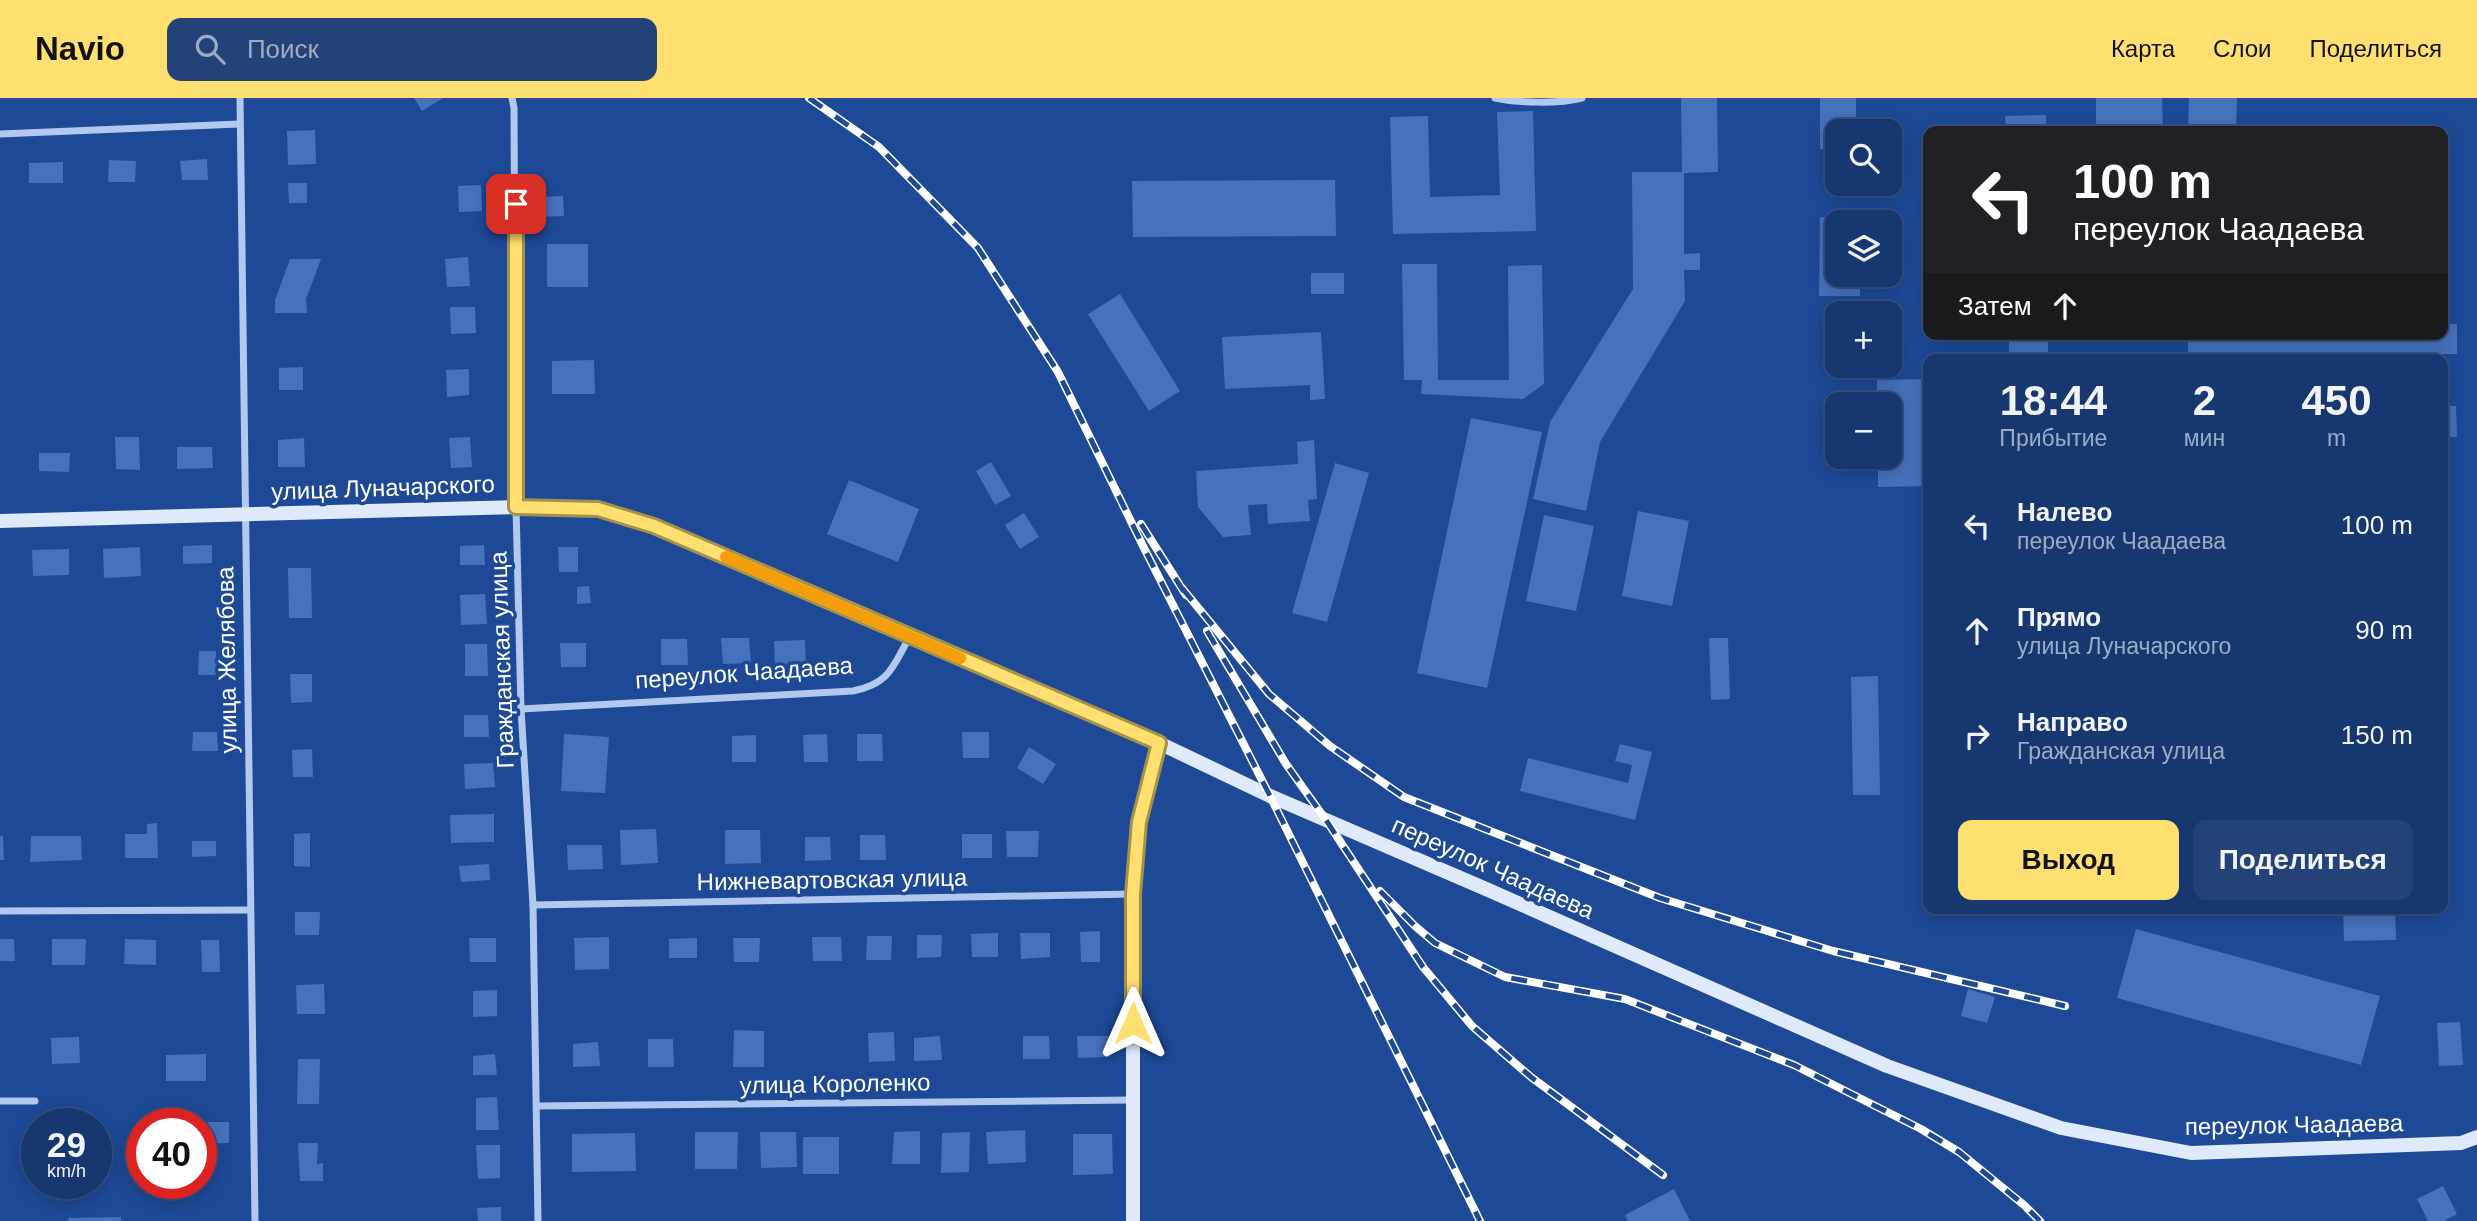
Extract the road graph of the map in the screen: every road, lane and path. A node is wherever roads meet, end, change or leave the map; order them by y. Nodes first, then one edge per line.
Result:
1 (240, 98) edge
2 (512, 98) edge
3 (1495, 98) edge
4 (1582, 98) edge
5 (239, 124) junction
6 (0, 134) edge
7 (516, 507) junction
8 (244, 514) junction
9 (0, 521) edge
10 (910, 636) junction
11 (521, 709) junction
12 (1159, 743) junction
13 (1133, 894) junction
14 (533, 905) junction
15 (250, 910) junction
16 (0, 911) edge
17 (1133, 1100) junction
18 (0, 1101) edge
19 (35, 1101) dead end
20 (537, 1106) junction
21 (2477, 1138) edge
22 (255, 1221) edge
23 (538, 1221) edge
24 (1133, 1221) edge

1 - 5 street, улица Желябова
2 - 7 street, Гражданская улица
3 - 4 street
5 - 6 street
5 - 8 street, улица Желябова
7 - 8 street, улица Луначарского
7 - 10 street, улица Луначарского
7 - 11 street, Гражданская улица
8 - 9 street, улица Луначарского
8 - 15 street, улица Желябова
10 - 11 street, переулок Чаадаева
10 - 12 street, переулок Чаадаева
11 - 14 street, Гражданская улица
12 - 13 street
12 - 21 street, переулок Чаадаева
13 - 14 street, Нижневартовская улица
13 - 17 street
14 - 20 street, Гражданская улица
15 - 16 street
15 - 22 street, улица Желябова
17 - 20 street, улица Короленко
17 - 24 street
18 - 19 street
20 - 23 street, Гражданская улица

